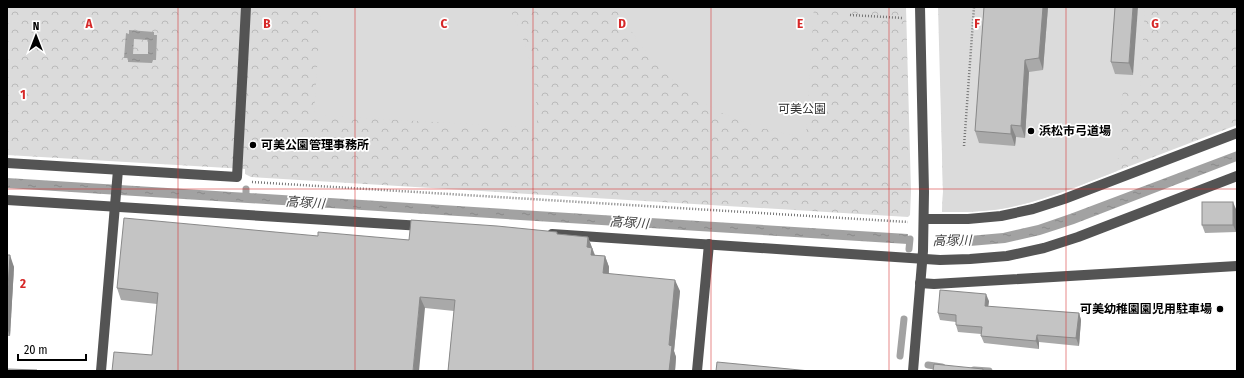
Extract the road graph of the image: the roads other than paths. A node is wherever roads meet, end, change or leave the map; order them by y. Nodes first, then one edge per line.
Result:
1 (246, 7) edge
2 (920, 7) edge
3 (1237, 133) edge
4 (7, 163) edge
5 (118, 174) junction
6 (1237, 176) edge
7 (7, 200) edge
8 (116, 205) junction
9 (924, 223) junction
10 (432, 227) edge
11 (543, 234) edge
12 (709, 244) junction
13 (922, 255) junction
14 (1237, 266) edge
15 (920, 283) junction
16 (101, 371) edge
17 (697, 371) edge
18 (913, 371) edge

1 - 5 street
2 - 9 street
3 - 9 street
4 - 5 street
5 - 8 street
6 - 13 street
7 - 8 street
8 - 10 street
8 - 16 street
9 - 13 street
11 - 12 street
12 - 13 street
12 - 17 street
13 - 15 street
14 - 15 street
15 - 18 street

